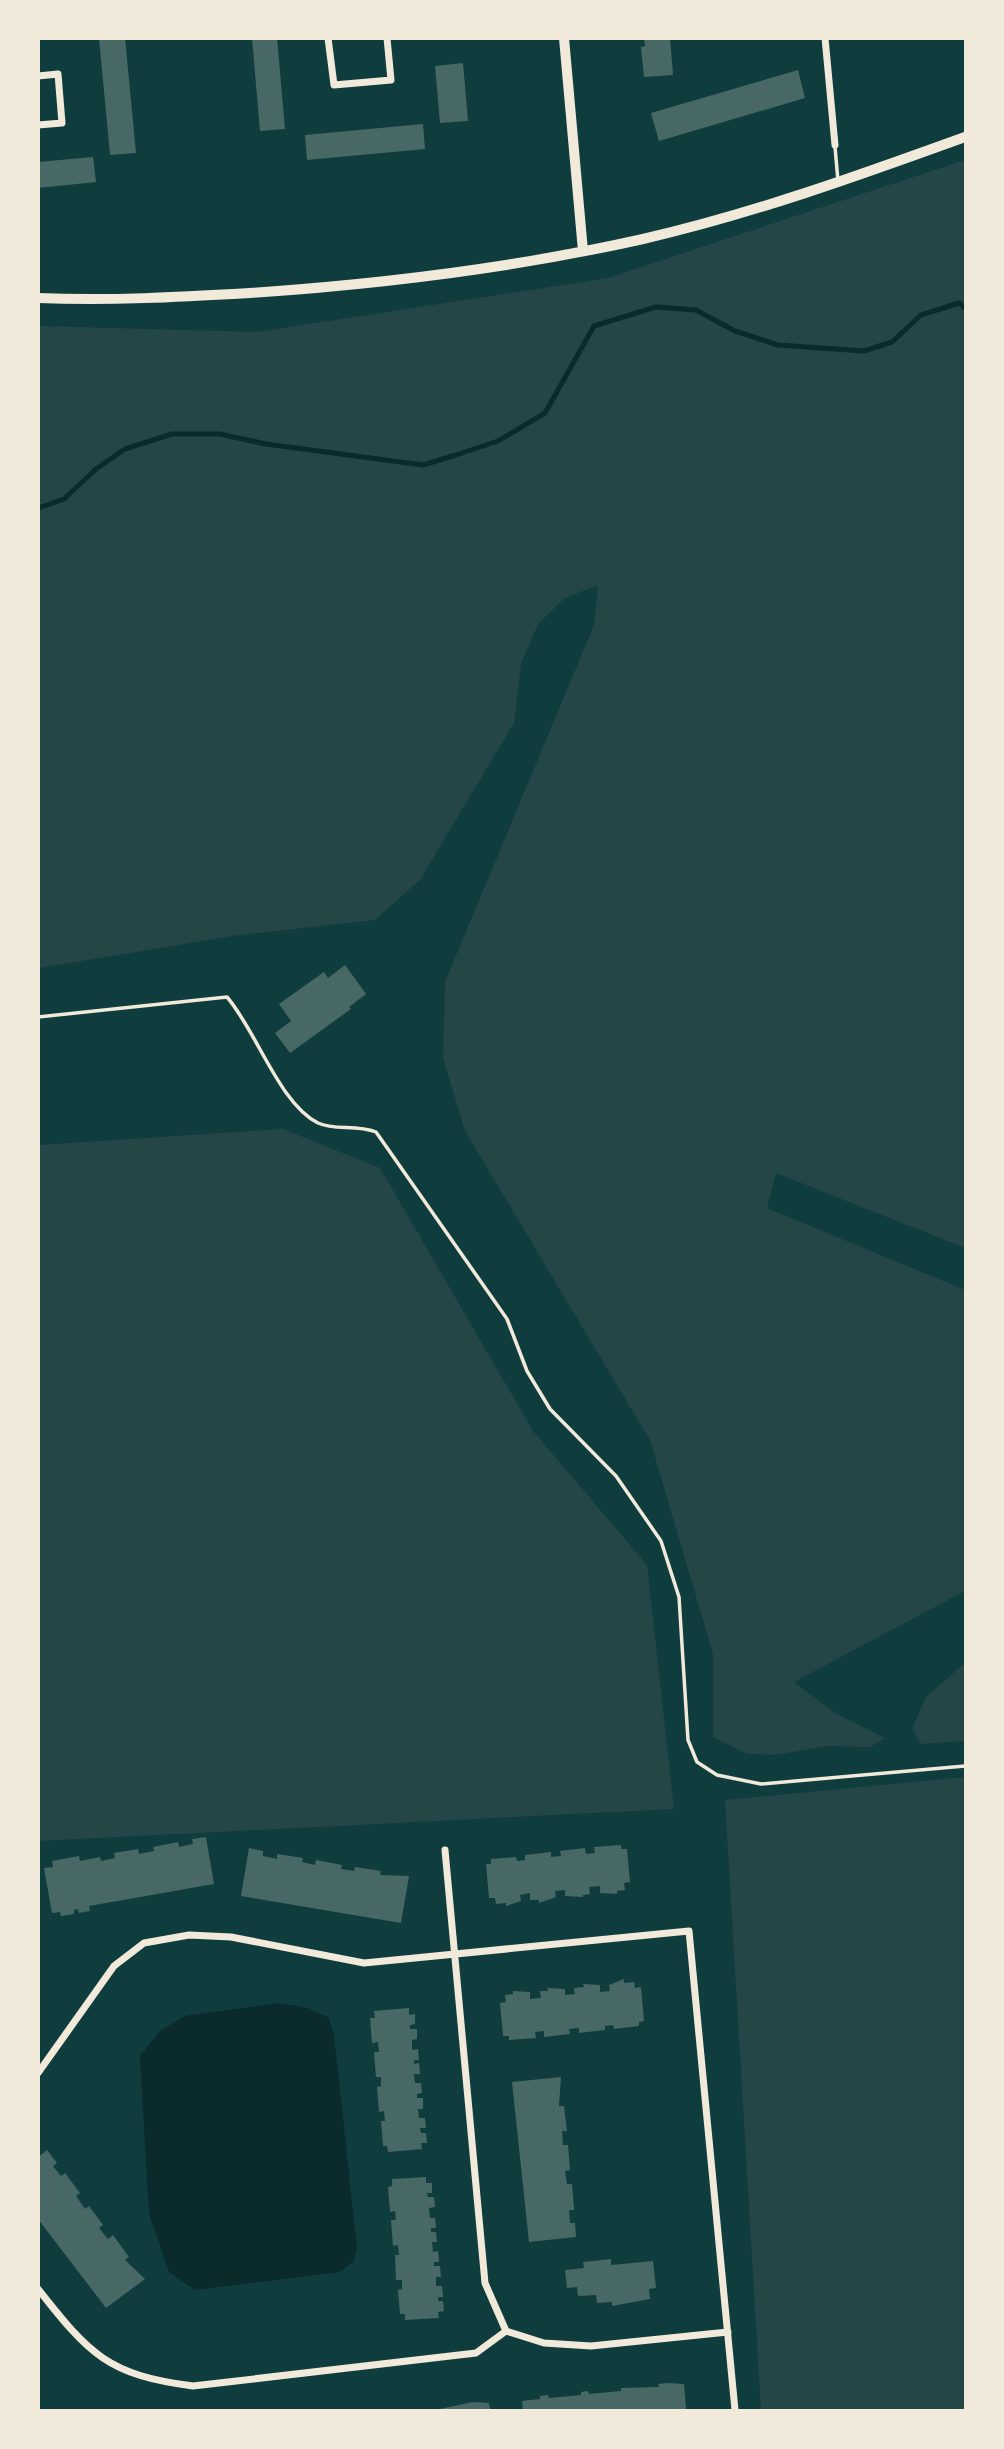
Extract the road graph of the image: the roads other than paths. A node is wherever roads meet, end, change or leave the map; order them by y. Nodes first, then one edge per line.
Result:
1 (328, 38) edge
2 (387, 38) edge
3 (564, 38) edge
4 (825, 38) edge
5 (38, 76) edge
6 (38, 125) edge
7 (965, 137) edge
8 (835, 145) joint
9 (838, 181) junction
10 (583, 251) junction
11 (38, 298) edge
12 (38, 1017) edge
13 (965, 1766) edge
14 (445, 1850) dead end
15 (454, 1952) junction
16 (38, 2073) edge
17 (38, 2289) edge
18 (506, 2331) junction
19 (728, 2332) junction
20 (735, 2410) edge

1 - 2 street
3 - 10 main road
4 - 8 street
5 - 6 street
7 - 9 main road
8 - 9 lane
9 - 10 main road
10 - 11 main road
12 - 13 lane
14 - 15 street
15 - 16 street
15 - 18 street
15 - 19 street
17 - 18 street
18 - 19 street
19 - 20 street

